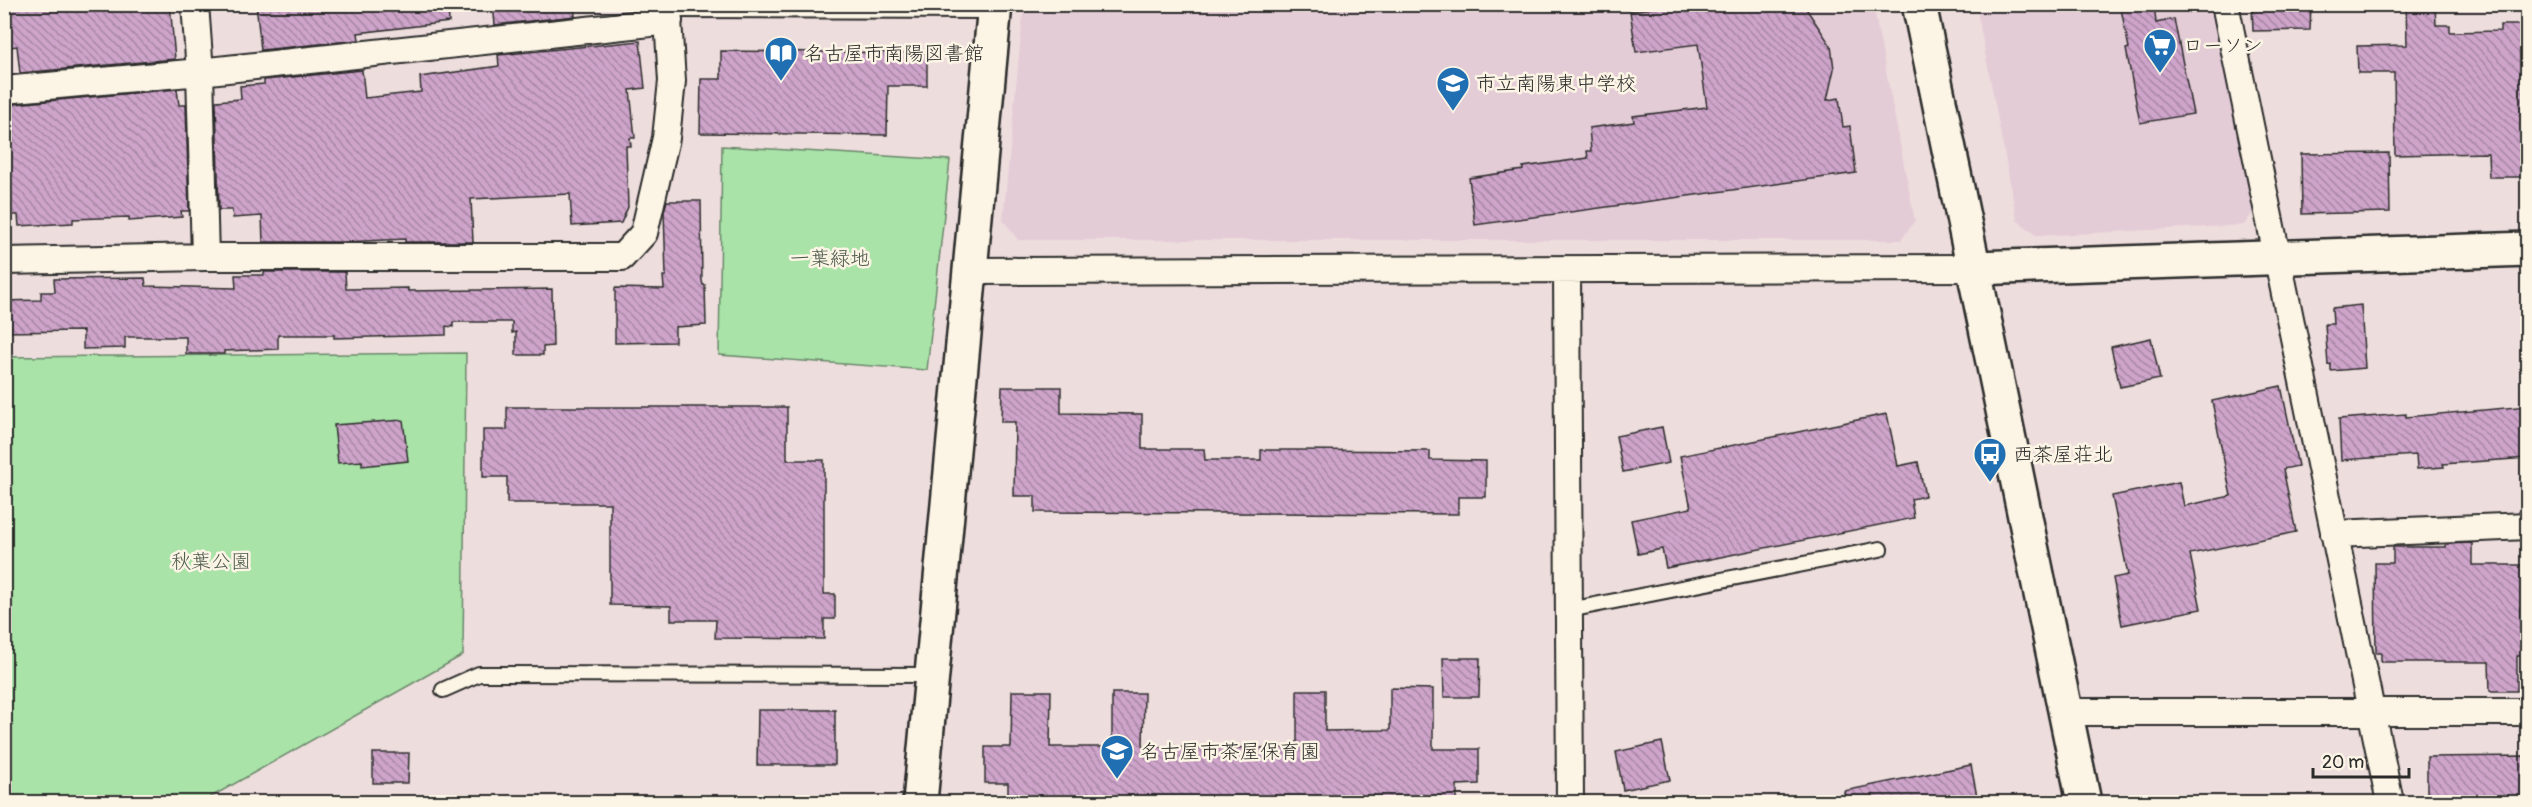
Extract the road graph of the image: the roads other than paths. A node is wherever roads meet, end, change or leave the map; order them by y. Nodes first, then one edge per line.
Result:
1 (195, 4) edge
2 (1919, 4) edge
3 (2226, 4) edge
4 (995, 8) edge
5 (668, 12) edge
6 (200, 72) junction
7 (4, 90) edge
8 (2528, 249) edge
9 (205, 257) junction
10 (2277, 258) junction
11 (4, 261) edge
12 (1974, 268) junction
13 (1567, 270) junction
14 (970, 271) junction
15 (2528, 526) edge
16 (2334, 534) junction
17 (1880, 549) dead end
18 (1569, 610) junction
19 (932, 675) junction
20 (443, 690) dead end
21 (2066, 711) junction
22 (2528, 712) edge
23 (2371, 713) junction
24 (920, 802) edge
25 (1570, 802) edge
26 (2084, 802) edge
27 (2390, 802) edge

1 - 6 street
2 - 12 street
3 - 10 street
4 - 5 lane
4 - 14 street
5 - 6 street
5 - 9 street
6 - 7 street
6 - 9 street
8 - 10 street
9 - 11 street
10 - 12 street
10 - 16 street
12 - 13 street
12 - 21 street
13 - 14 street
13 - 18 street
14 - 19 street
15 - 16 street
16 - 23 street
17 - 18 lane
18 - 25 street
19 - 20 lane
19 - 24 street
21 - 23 street
21 - 26 street
22 - 23 street
23 - 27 street

